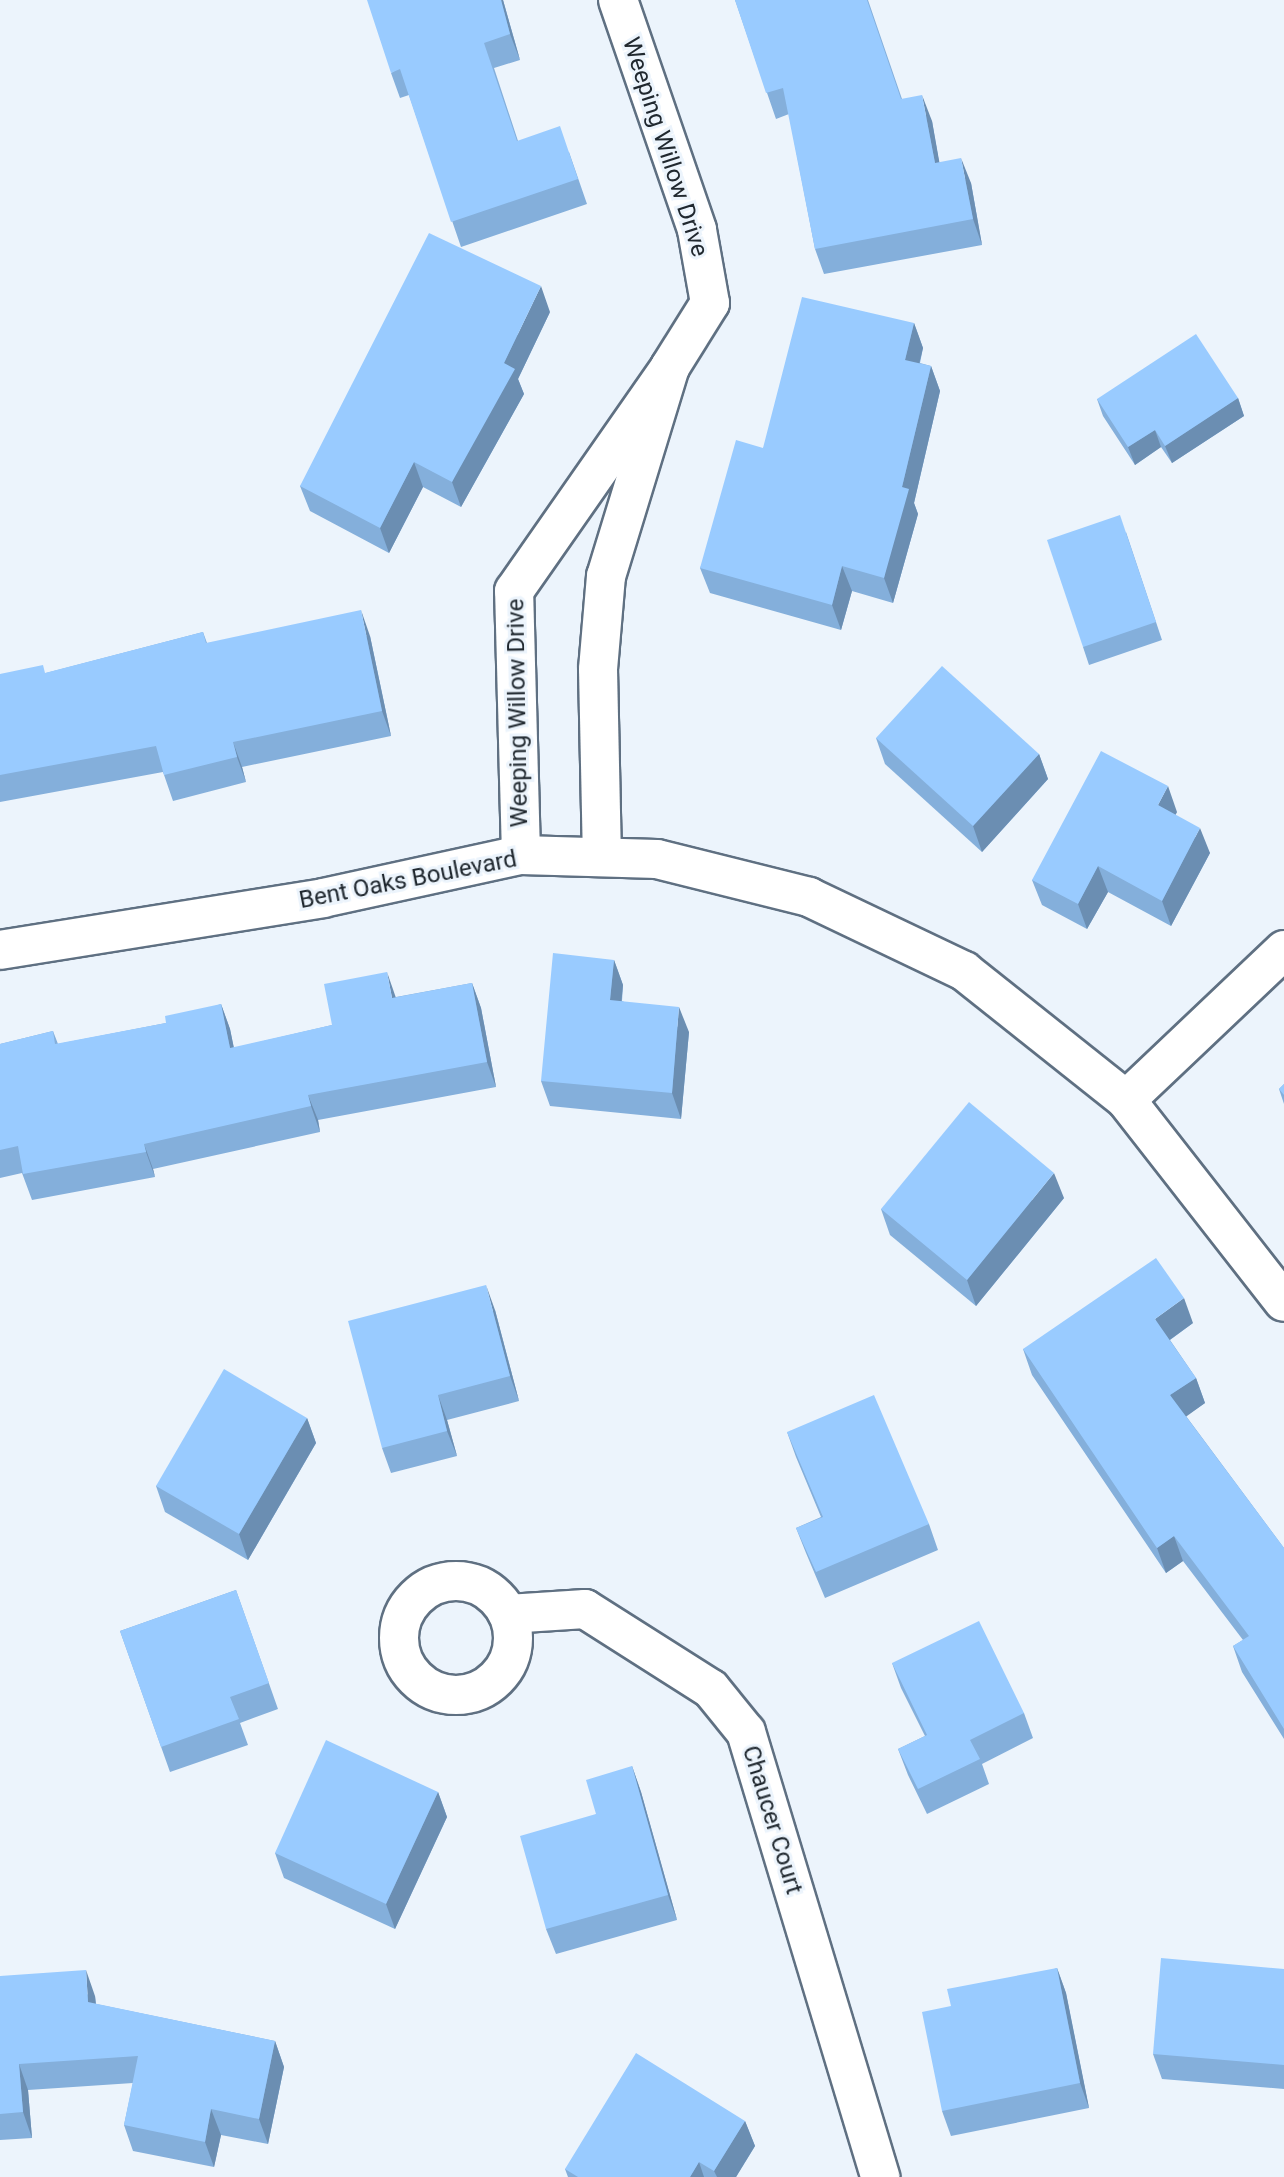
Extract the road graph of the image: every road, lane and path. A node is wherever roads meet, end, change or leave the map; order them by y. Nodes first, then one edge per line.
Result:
1 (618, 0) edge
2 (670, 367) junction
3 (521, 855) junction
4 (602, 857) junction
5 (0, 950) edge
6 (1284, 950) edge
7 (1126, 1100) junction
8 (1284, 1302) edge
9 (508, 1614) dead end
10 (880, 2177) edge

1 - 2 street, Weeping Willow Drive
2 - 3 street, Weeping Willow Drive
2 - 4 street, Weeping Willow Drive
3 - 4 street, Bent Oaks Boulevard
3 - 5 street, Bent Oaks Boulevard
4 - 7 street, Bent Oaks Boulevard
6 - 7 street
7 - 8 street, Bent Oaks Boulevard
9 - 10 street, Chaucer Court

